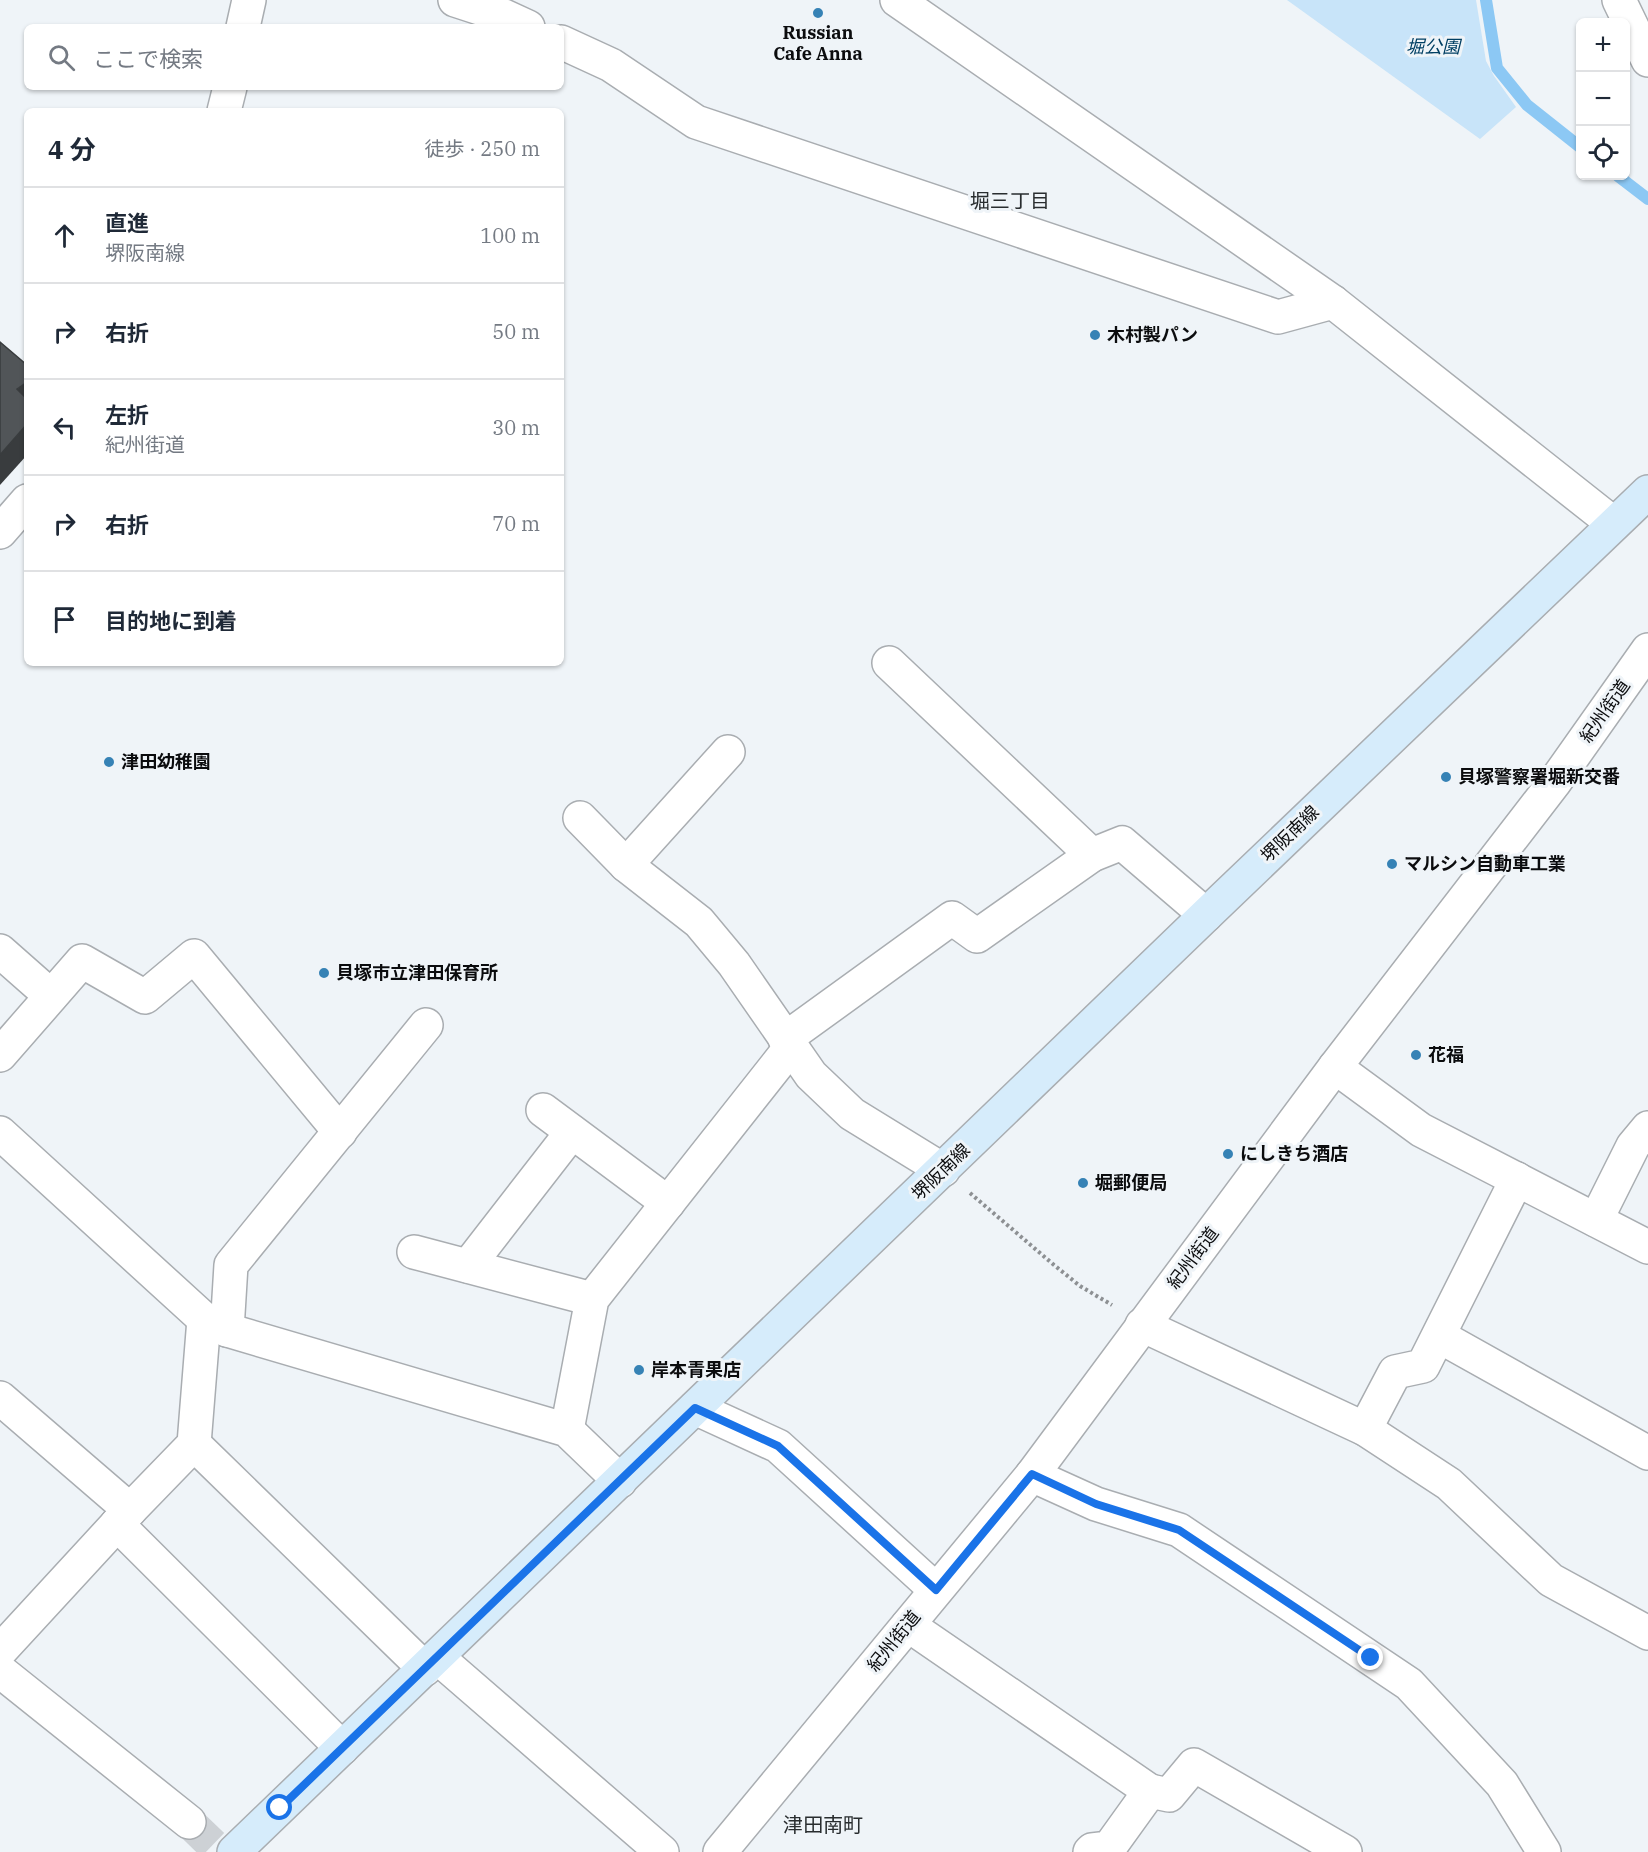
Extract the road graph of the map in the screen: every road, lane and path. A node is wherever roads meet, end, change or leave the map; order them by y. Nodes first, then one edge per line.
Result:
1 (249, 0) edge
2 (455, 0) edge
3 (897, 0) edge
4 (1619, 0) edge
5 (244, 24) edge
6 (521, 24) edge
7 (564, 43) edge
8 (1648, 60) edge
9 (229, 90) edge
10 (225, 108) edge
11 (1333, 302) junction
12 (1648, 492) edge
13 (24, 504) edge
14 (1614, 524) junction
15 (0, 532) edge
16 (1648, 650) edge
17 (889, 663) dead end
18 (728, 752) dead end
19 (580, 818) dead end
20 (1092, 855) junction
21 (626, 865) junction
22 (1206, 915) junction
23 (0, 951) edge
24 (51, 996) junction
25 (426, 1025) dead end
26 (788, 1043) junction
27 (0, 1055) edge
28 (1335, 1067) junction
29 (543, 1110) dead end
30 (1648, 1128) edge
31 (340, 1132) junction
32 (572, 1132) junction
33 (0, 1133) edge
34 (943, 1170) junction
35 (1517, 1179) junction
36 (668, 1203) junction
37 (1596, 1220) junction
38 (1648, 1247) edge
39 (414, 1252) dead end
40 (468, 1266) junction
41 (592, 1299) junction
42 (216, 1324) junction
43 (1142, 1325) junction
44 (1438, 1336) junction
45 (0, 1398) edge
46 (695, 1408) junction
47 (1365, 1429) junction
48 (567, 1430) junction
49 (194, 1444) junction
50 (1648, 1454) edge
51 (1032, 1474) junction
52 (620, 1481) junction
53 (123, 1517) junction
54 (936, 1590) junction
55 (908, 1625) junction
56 (1648, 1633) edge
57 (0, 1651) edge
58 (431, 1663) junction
59 (0, 1671) edge
60 (342, 1748) junction
61 (1150, 1791) junction
62 (189, 1822) tunnel mouth
63 (234, 1852) edge
64 (662, 1852) edge
65 (720, 1852) edge
66 (1090, 1852) edge
67 (1346, 1852) edge
68 (1544, 1852) edge

1 - 5 street
2 - 6 street
3 - 11 street
4 - 8 street
7 - 11 street
9 - 10 street
11 - 14 street
12 - 14 main road, 堺阪南線
13 - 15 street
14 - 22 main road, 堺阪南線
16 - 28 street, 紀州街道
17 - 20 street
18 - 21 street
19 - 21 street
20 - 22 street
20 - 26 street
21 - 26 street
22 - 34 main road, 堺阪南線
23 - 24 street
24 - 27 street
24 - 31 street
25 - 31 street
26 - 34 street
26 - 36 street
28 - 35 street
28 - 43 street, 紀州街道
29 - 32 street
30 - 37 street
31 - 42 street
32 - 36 street
32 - 40 street
33 - 42 street
34 - 43 path
34 - 46 main road, 堺阪南線
35 - 37 street
35 - 44 street
36 - 41 street
37 - 38 street
39 - 40 street
40 - 41 street
41 - 48 street
42 - 48 street
42 - 49 street
43 - 47 street
43 - 51 street, 紀州街道
44 - 47 street
44 - 50 street
45 - 53 street
46 - 52 main road, 堺阪南線
46 - 54 street
47 - 56 street
48 - 52 street
49 - 53 street
49 - 58 street
51 - 54 street, 紀州街道
51 - 68 street
52 - 58 main road, 堺阪南線
53 - 57 street
53 - 60 street
54 - 55 street, 紀州街道
55 - 61 street
55 - 65 street, 紀州街道
58 - 60 main road, 堺阪南線
58 - 64 street
59 - 62 street
60 - 63 main road, 堺阪南線
61 - 66 street
61 - 67 street

